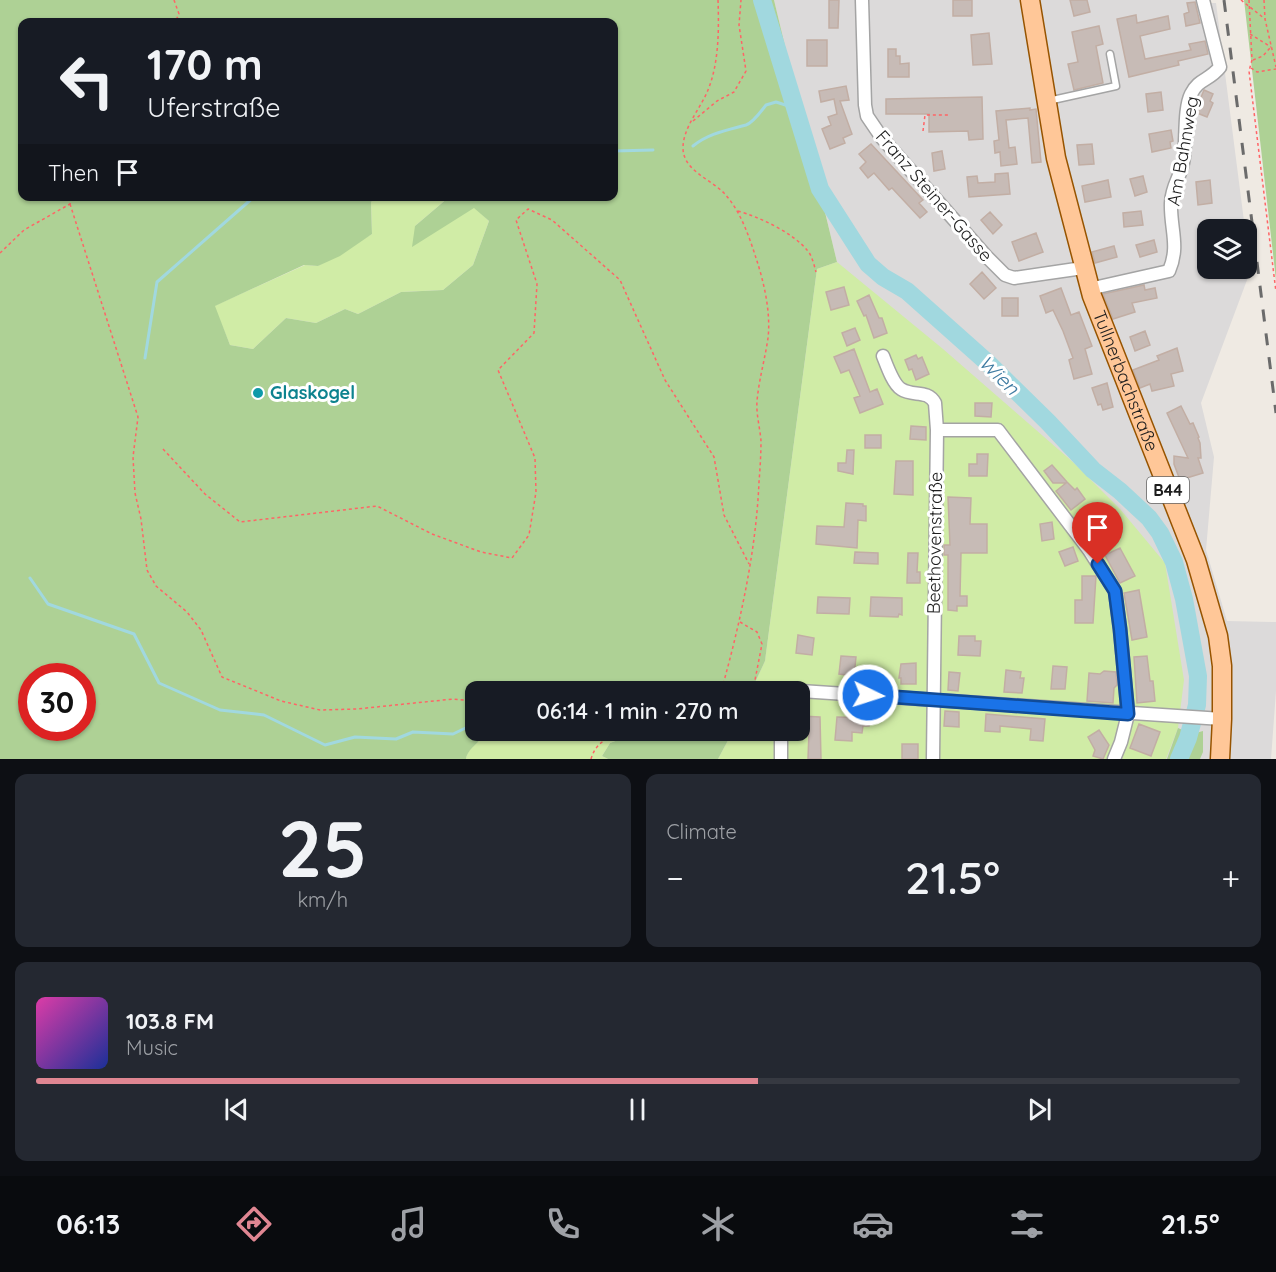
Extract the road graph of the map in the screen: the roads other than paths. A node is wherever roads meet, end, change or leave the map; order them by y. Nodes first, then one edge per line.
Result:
1 (862, 0) edge
2 (1030, 0) edge
3 (1203, 0) edge
4 (1110, 54) dead end
5 (1047, 102) junction
6 (1083, 268) junction
7 (1089, 289) junction
8 (883, 356) dead end
9 (937, 430) junction
10 (810, 692) edge
11 (933, 699) junction
12 (1128, 714) junction
13 (1222, 720) junction
14 (781, 741) edge
15 (782, 759) edge
16 (933, 759) edge
17 (1114, 759) edge
18 (1220, 759) edge

1 - 6 street, Franz Steiner-Gasse
2 - 5 main road, Tullnerbachstraße / B44
3 - 7 street, Am Bahnweg
4 - 5 lane
5 - 6 main road, Tullnerbachstraße / B44
6 - 7 main road, Tullnerbachstraße / B44
7 - 13 main road, Tullnerbachstraße / B44
8 - 9 street, Beethovenstraße
9 - 11 street, Beethovenstraße
9 - 12 street
10 - 11 street
11 - 12 street
11 - 16 street, Beethovenstraße
12 - 13 street
12 - 17 street
13 - 18 main road, Tullnerbachstraße / B44
14 - 15 street

